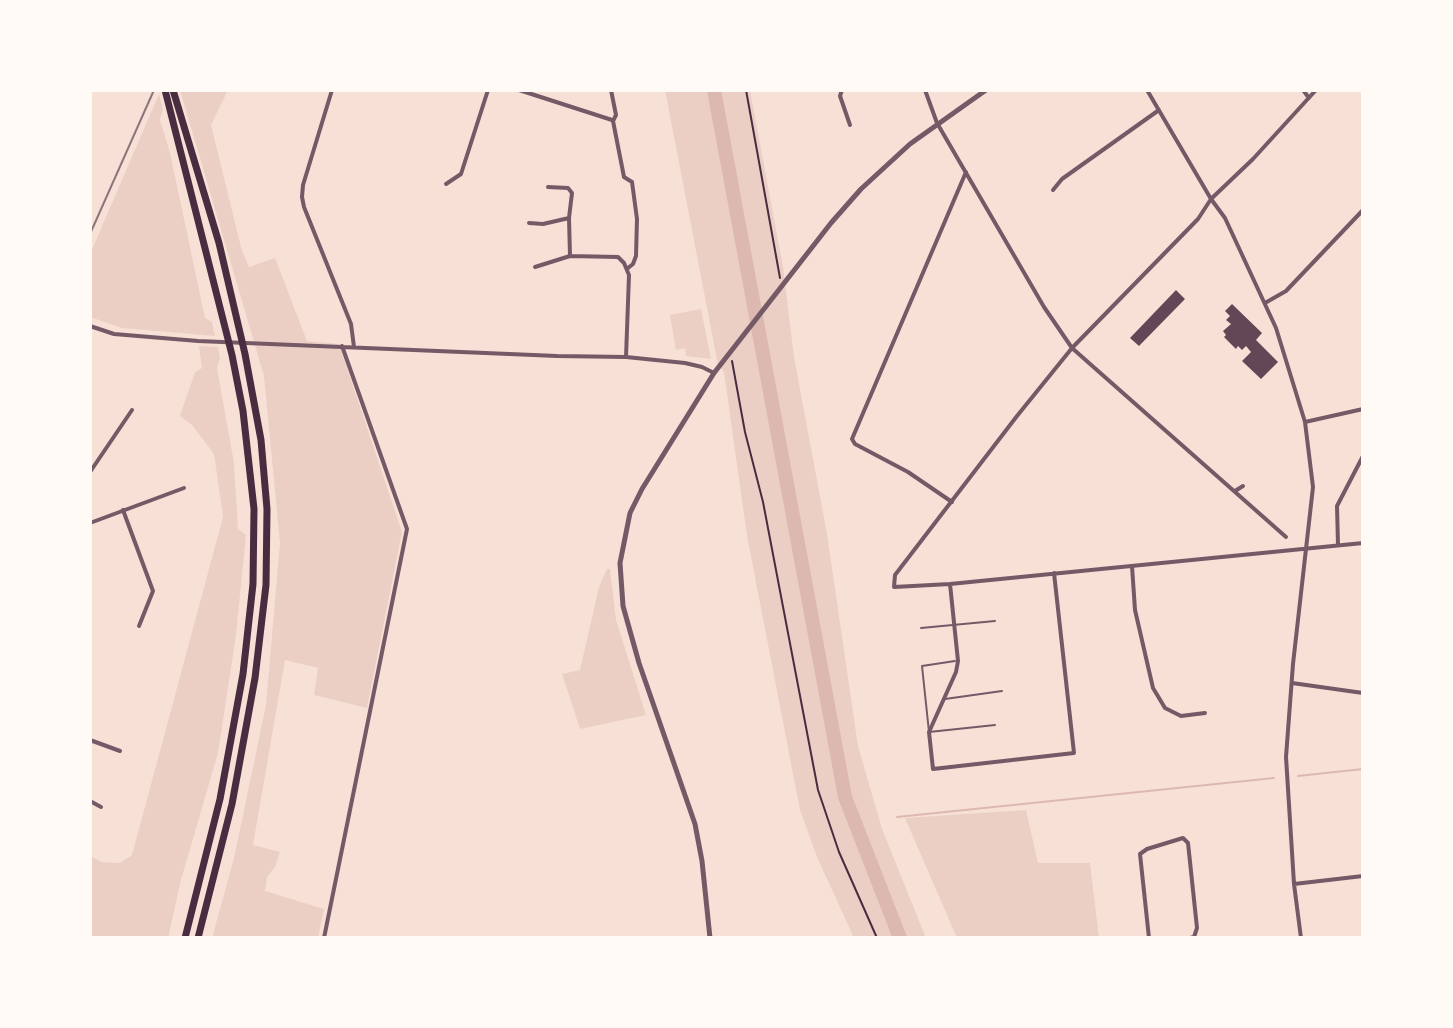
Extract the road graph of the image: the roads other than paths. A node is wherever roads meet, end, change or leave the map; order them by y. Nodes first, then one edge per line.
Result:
1 (165, 90) edge
2 (173, 90) edge
3 (332, 90) edge
4 (488, 90) edge
5 (519, 90) edge
6 (611, 90) edge
7 (842, 90) edge
8 (925, 90) edge
9 (986, 90) edge
10 (1147, 90) edge
11 (1303, 90) edge
12 (1316, 90) edge
13 (1309, 98) junction
14 (1159, 110) junction
15 (613, 121) junction
16 (937, 123) junction
17 (850, 125) dead end
18 (966, 172) junction
19 (446, 184) dead end
20 (548, 187) dead end
21 (1053, 190) dead end
22 (1211, 199) junction
23 (1363, 210) edge
24 (569, 218) junction
25 (529, 223) dead end
26 (570, 256) junction
27 (535, 267) dead end
28 (628, 268) junction
29 (1265, 303) junction
30 (90, 326) edge
31 (342, 346) junction
32 (354, 347) junction
33 (1072, 348) junction
34 (626, 357) junction
35 (714, 373) junction
36 (1363, 409) edge
37 (132, 410) dead end
38 (1305, 422) junction
39 (1363, 456) edge
40 (90, 472) edge
41 (1243, 486) dead end
42 (184, 488) dead end
43 (1235, 491) junction
44 (952, 502) junction
45 (123, 510) junction
46 (90, 523) edge
47 (1286, 537) dead end
48 (1363, 543) edge
49 (1338, 545) junction
50 (1308, 548) junction
51 (1132, 566) junction
52 (1054, 573) junction
53 (950, 584) junction
54 (995, 621) dead end
55 (954, 624) junction
56 (139, 626) dead end
57 (921, 628) dead end
58 (958, 661) junction
59 (1292, 683) junction
60 (1002, 691) dead end
61 (1363, 693) edge
62 (944, 699) junction
63 (1205, 713) dead end
64 (995, 725) dead end
65 (929, 732) junction
66 (90, 740) edge
67 (120, 751) dead end
68 (90, 801) edge
69 (101, 807) dead end
70 (1363, 876) edge
71 (1294, 884) junction
72 (185, 938) edge
73 (198, 938) edge
74 (324, 938) edge
75 (710, 938) edge
76 (1149, 938) edge
77 (1190, 938) edge
78 (1301, 938) edge

1 - 72 highway
2 - 73 highway
3 - 32 street
4 - 19 street
5 - 15 street
6 - 15 street
7 - 17 street
8 - 16 street
9 - 16 street
10 - 14 street
11 - 13 street
12 - 13 street
13 - 22 street
14 - 21 street
14 - 22 street
15 - 28 street
16 - 18 street
16 - 35 street
18 - 33 street
18 - 44 street
20 - 24 street
22 - 29 street
22 - 33 street
23 - 29 street
24 - 25 street
24 - 26 street
26 - 27 street
26 - 28 street
28 - 34 street
29 - 38 street
30 - 31 street
31 - 32 street
31 - 74 street
32 - 34 street
33 - 43 street
33 - 44 street
34 - 35 street
35 - 75 street
36 - 38 street
37 - 40 street
38 - 50 street
39 - 49 street
41 - 43 street
42 - 45 street
43 - 47 street
44 - 53 street
45 - 46 street
45 - 56 street
48 - 49 street
49 - 50 street
50 - 51 street
50 - 59 street
51 - 52 street
51 - 63 street
52 - 53 street
52 - 65 street
53 - 55 street
54 - 55 lane
55 - 57 lane
55 - 58 street
58 - 62 street
58 - 65 lane
59 - 61 street
59 - 71 street
60 - 62 lane
62 - 65 street
64 - 65 lane
66 - 67 street
68 - 69 street
70 - 71 street
71 - 78 street
76 - 77 street

